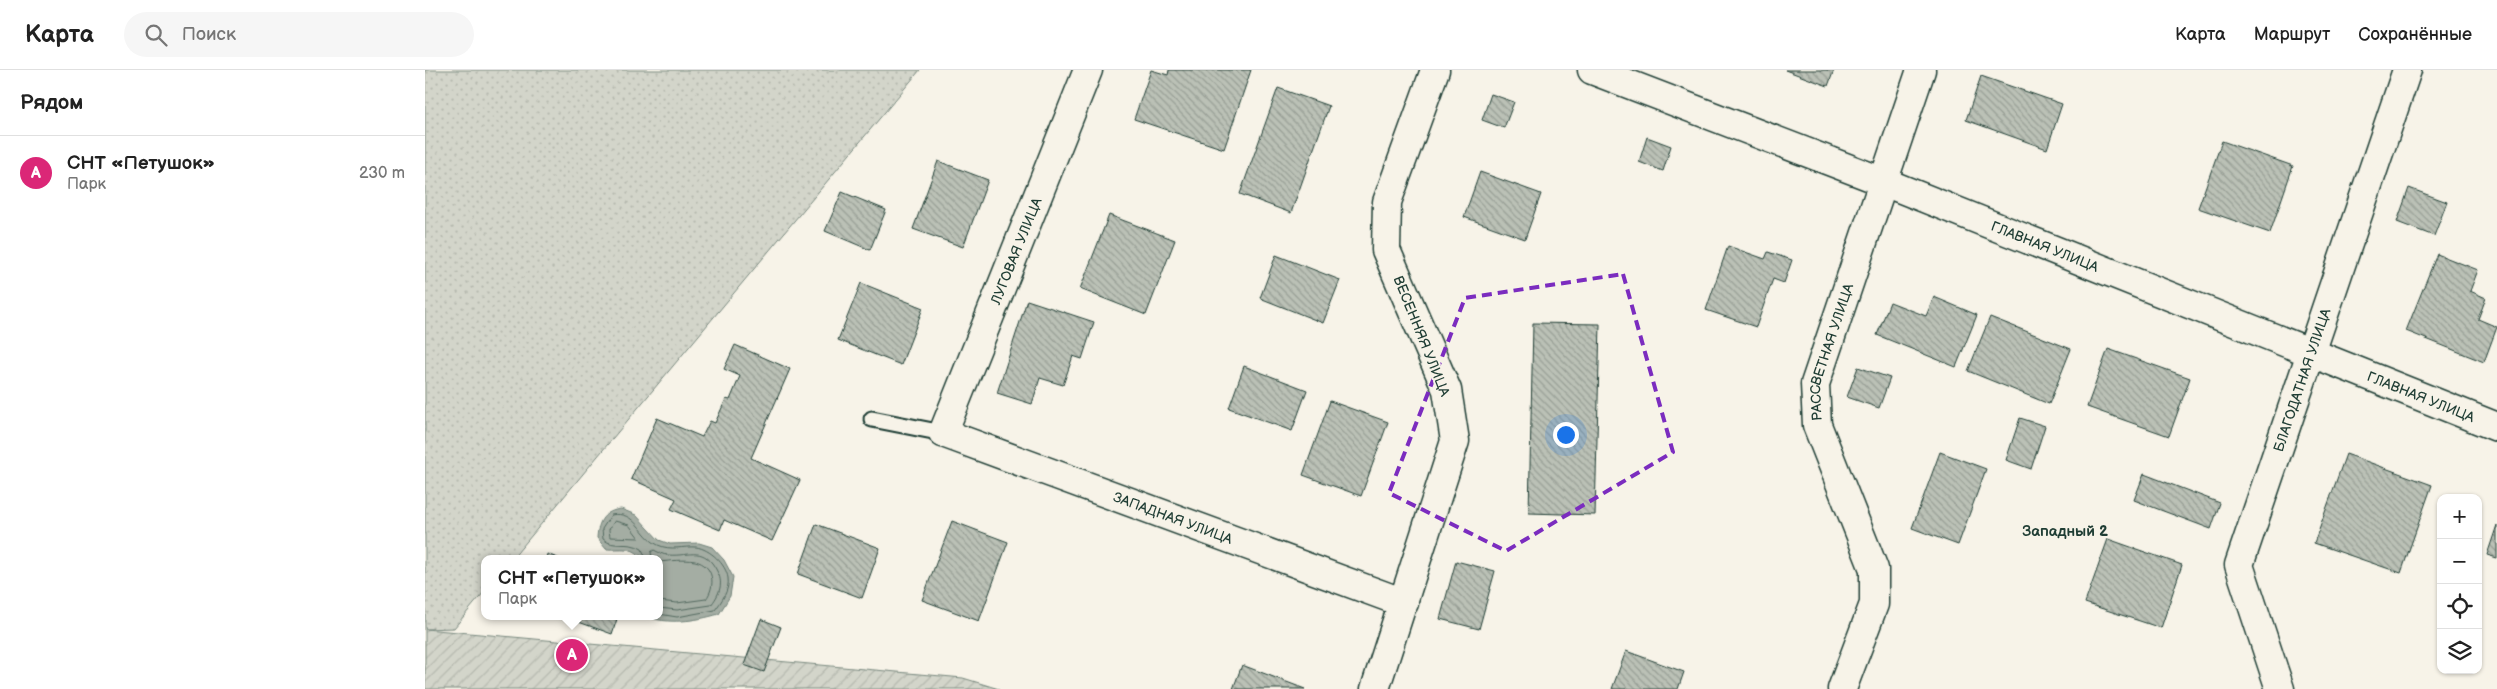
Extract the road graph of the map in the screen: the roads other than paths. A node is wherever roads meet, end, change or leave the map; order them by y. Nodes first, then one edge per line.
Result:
1 (1088, 70) edge
2 (1435, 70) edge
3 (1592, 70) edge
4 (1921, 70) edge
5 (2407, 70) edge
6 (1884, 182) junction
7 (2311, 354) junction
8 (872, 419) dead end
9 (2497, 427) edge
10 (943, 433) junction
11 (1404, 603) junction
12 (1375, 689) edge
13 (1842, 689) edge
14 (2280, 689) edge

1 - 10 street, ЛУГОВАЯ УЛИЦА
2 - 11 street, ВЕСЕННЯЯ УЛИЦА
3 - 6 street, ГЛАВНАЯ УЛИЦА
4 - 6 street, РАССВЕТНАЯ УЛИЦА
5 - 7 street, БЛАГОДАТНАЯ УЛИЦА
6 - 7 street, ГЛАВНАЯ УЛИЦА
6 - 13 street, РАССВЕТНАЯ УЛИЦА
7 - 9 street, ГЛАВНАЯ УЛИЦА
7 - 14 street, БЛАГОДАТНАЯ УЛИЦА
8 - 10 lane
10 - 11 street, ЗАПАДНАЯ УЛИЦА
11 - 12 street, ВЕСЕННЯЯ УЛИЦА

